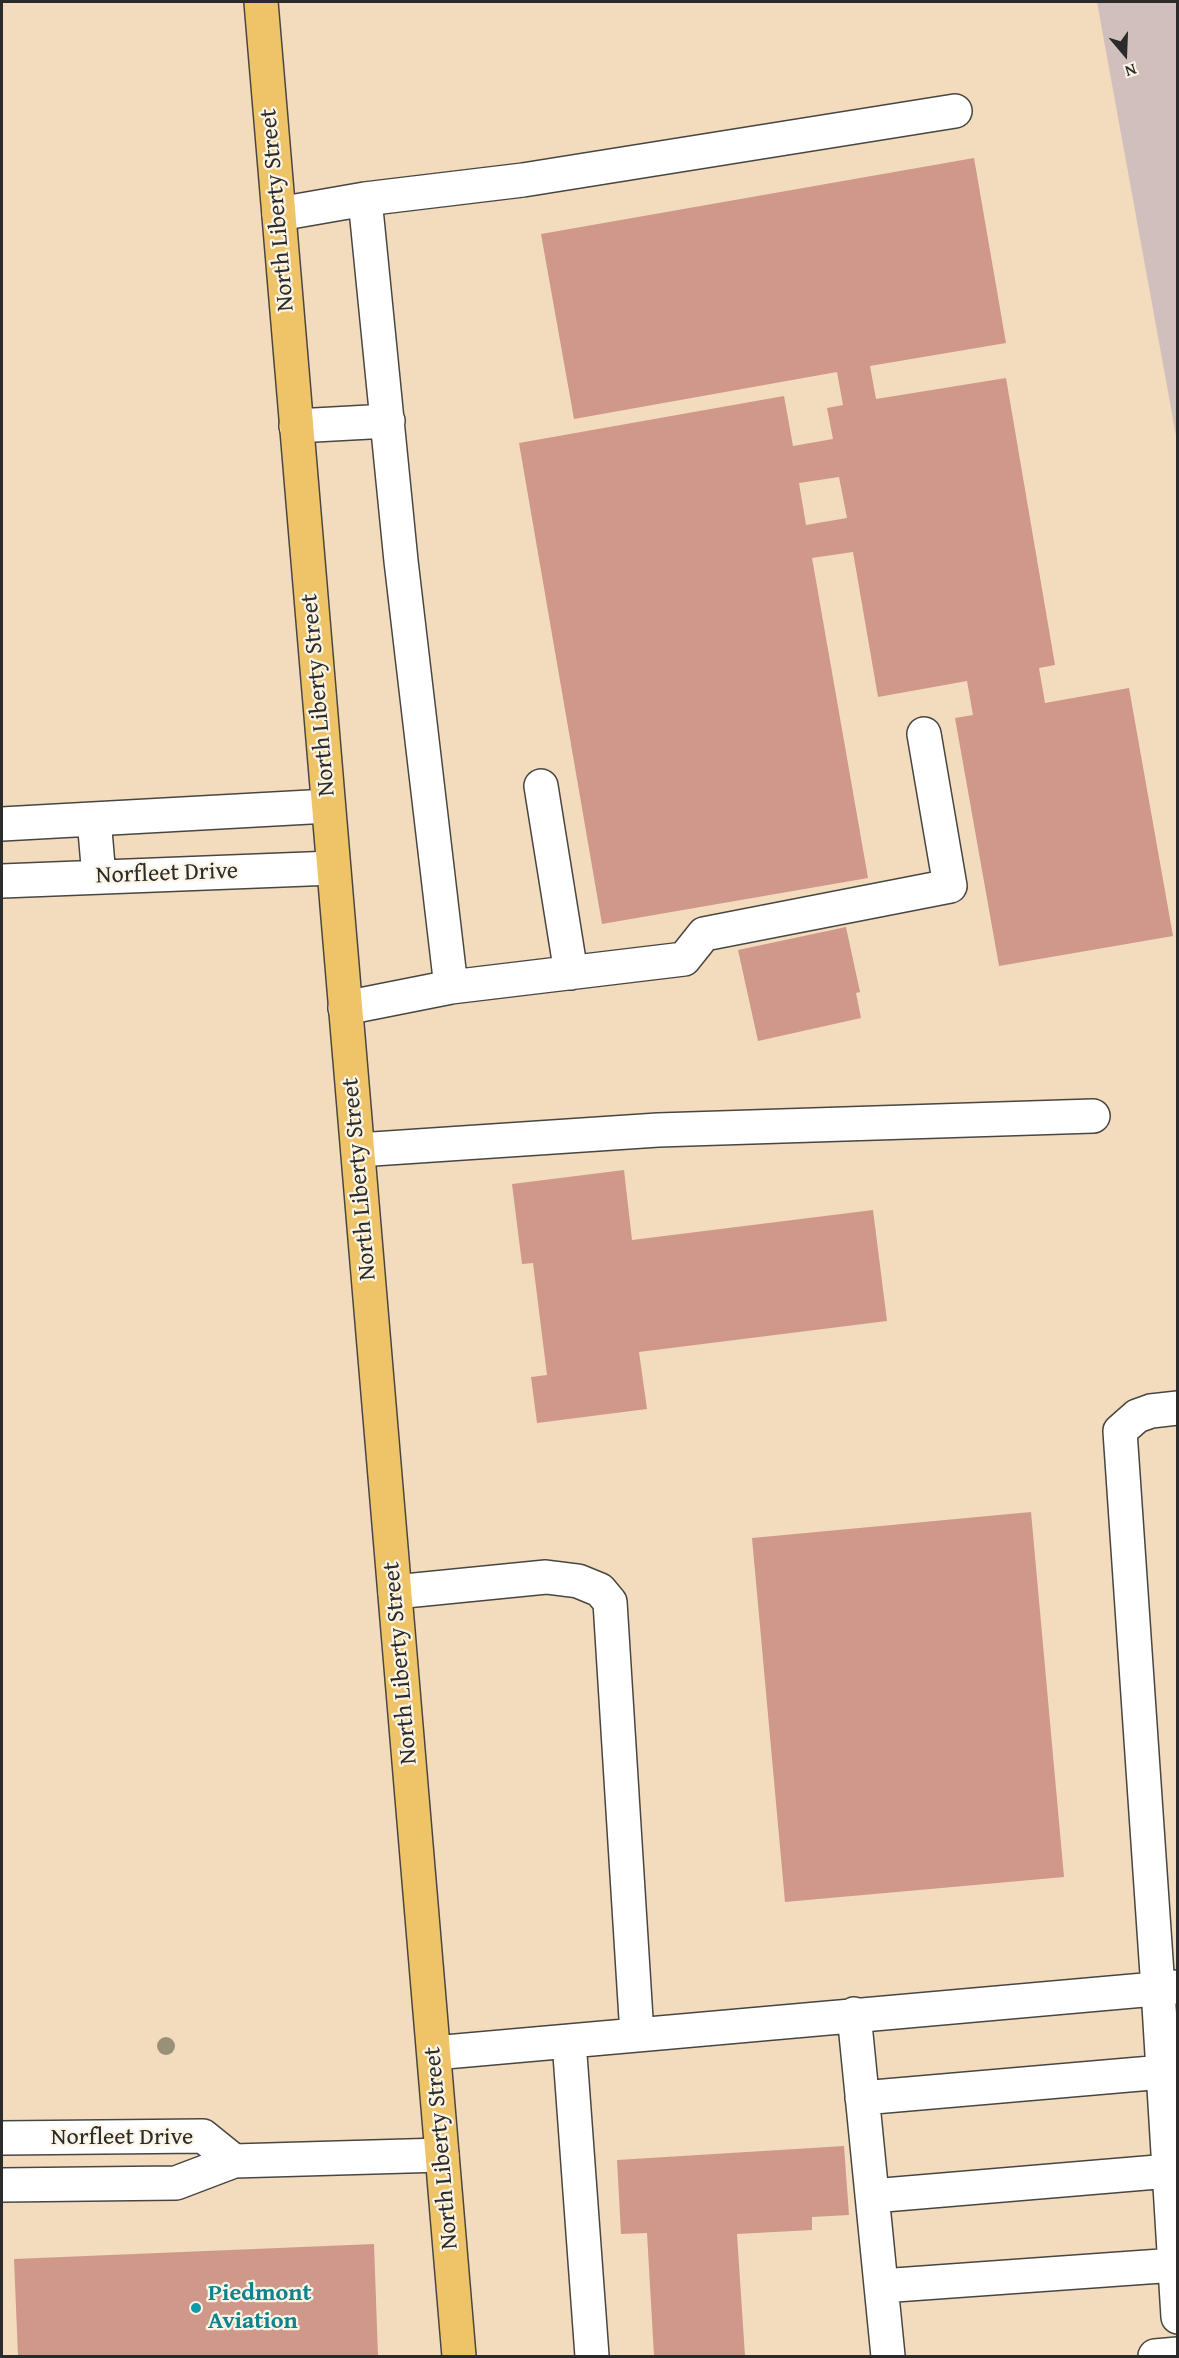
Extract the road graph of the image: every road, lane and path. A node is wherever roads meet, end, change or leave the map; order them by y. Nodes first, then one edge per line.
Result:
1 (261, 2) edge
2 (955, 111) dead end
3 (365, 199) junction
4 (279, 214) junction
5 (388, 421) junction
6 (296, 426) junction
7 (924, 734) dead end
8 (541, 786) dead end
9 (328, 806) junction
10 (94, 819) junction
11 (2, 824) edge
12 (333, 867) junction
13 (99, 877) junction
14 (2, 880) edge
15 (570, 973) junction
16 (451, 987) junction
17 (345, 1008) junction
18 (1093, 1116) dead end
19 (358, 1150) junction
20 (1178, 1408) edge
21 (395, 1592) junction
22 (1168, 1988) edge
23 (854, 2014) junction
24 (637, 2035) junction
25 (569, 2041) junction
26 (434, 2054) junction
27 (1163, 2072) junction
28 (862, 2098) junction
29 (2, 2138) edge
30 (442, 2155) junction
31 (234, 2161) junction
32 (1169, 2171) junction
33 (2, 2185) edge
34 (872, 2196) junction
35 (1175, 2265) junction
36 (881, 2286) junction
37 (1178, 2317) edge
38 (1178, 2354) edge
39 (459, 2356) edge
40 (592, 2356) edge
41 (888, 2356) edge
42 (1155, 2356) edge

1 - 4 main road, North Liberty Street
2 - 3 street
3 - 4 street
3 - 5 street
4 - 6 main road, North Liberty Street
5 - 6 street
5 - 16 street
6 - 9 main road, North Liberty Street
7 - 15 street
8 - 15 street
9 - 10 street
9 - 12 main road, North Liberty Street
10 - 11 street
10 - 13 street
12 - 13 street, Norfleet Drive
12 - 17 main road, North Liberty Street
13 - 14 street, Norfleet Drive
15 - 16 street
16 - 17 street
17 - 19 main road, North Liberty Street
18 - 19 street
19 - 21 main road, North Liberty Street
20 - 22 street
21 - 24 street
21 - 26 main road, North Liberty Street
22 - 23 street
22 - 27 street
23 - 24 street
23 - 28 street
24 - 25 street
25 - 26 street
25 - 40 street
26 - 30 main road, North Liberty Street
27 - 28 street
27 - 32 street
28 - 34 street
29 - 31 street, Norfleet Drive
30 - 31 street, Norfleet Drive
30 - 39 main road, North Liberty Street
31 - 33 street, Norfleet Drive
32 - 34 street
32 - 35 street
34 - 36 street
35 - 36 street
35 - 37 street
36 - 41 street
38 - 42 street

